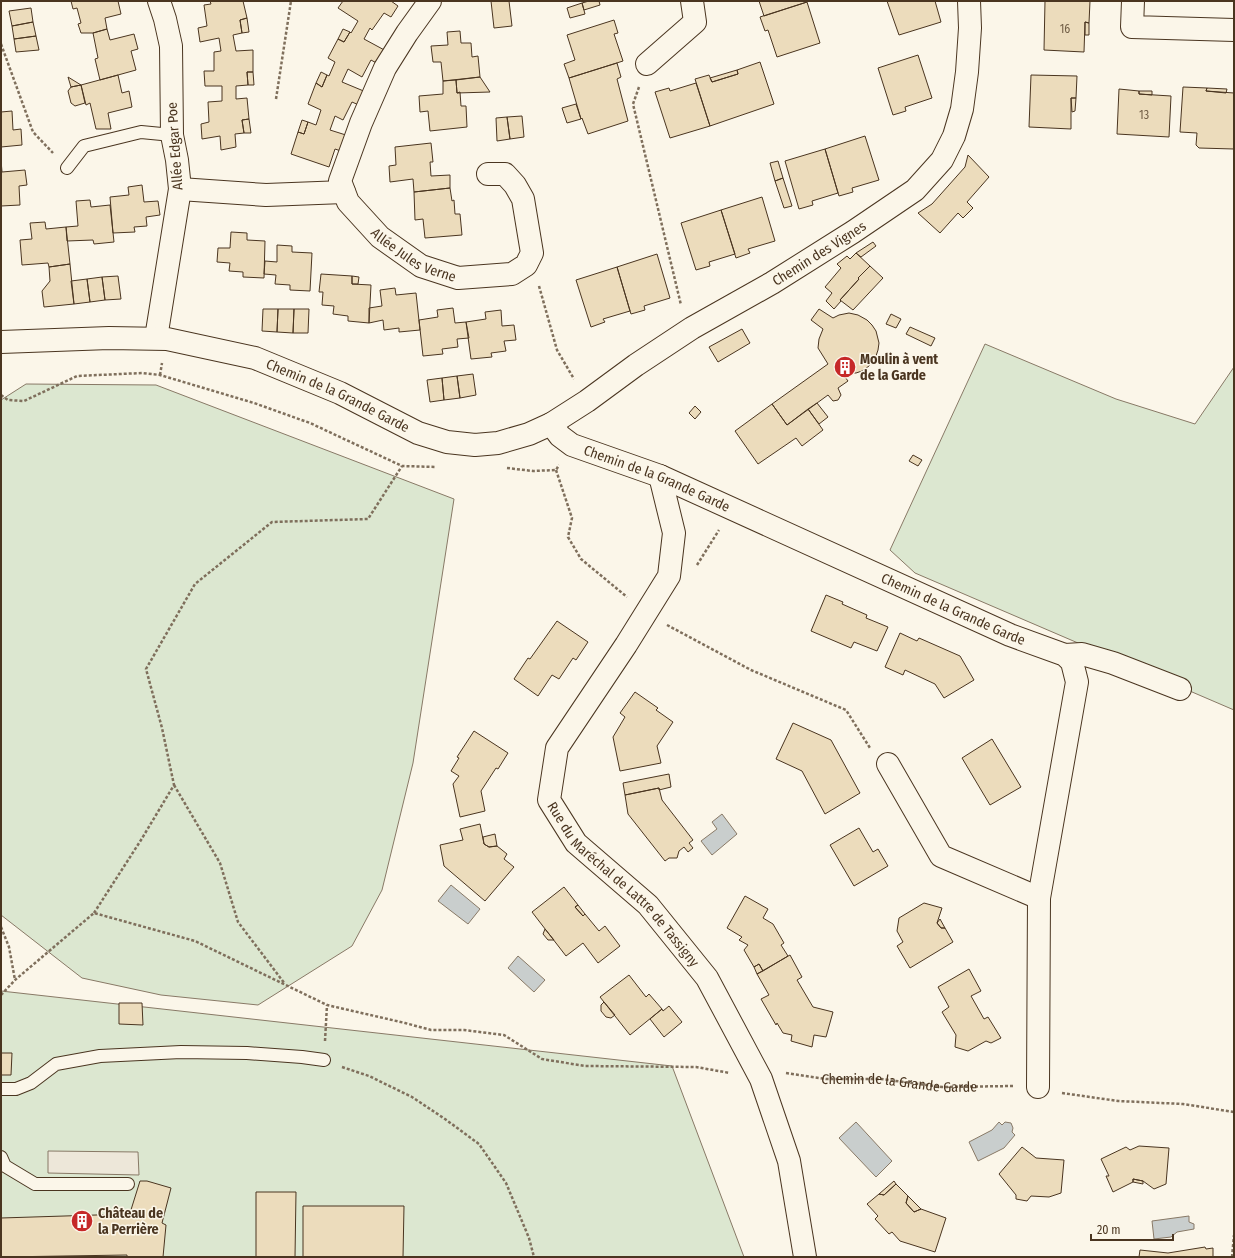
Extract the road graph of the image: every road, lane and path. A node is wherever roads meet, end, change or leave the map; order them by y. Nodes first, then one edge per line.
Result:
1 (159, 1) edge
2 (291, 1) edge
3 (430, 1) edge
4 (692, 1) edge
5 (969, 1) edge
6 (1133, 1) edge
7 (1234, 30) edge
8 (1, 44) edge
9 (647, 64) joint
10 (276, 99) dead end
11 (172, 134) junction
12 (67, 168) joint
13 (488, 174) dead end
14 (180, 189) junction
15 (344, 192) junction
16 (526, 265) junction
17 (692, 328) junction
18 (156, 338) junction
19 (1, 342) edge
20 (1, 395) edge
21 (587, 401) junction
22 (551, 424) junction
23 (572, 445) junction
24 (402, 466) junction
25 (440, 467) dead end
26 (502, 468) dead end
27 (556, 470) junction
28 (660, 476) junction
29 (646, 612) junction
30 (1065, 654) junction
31 (1180, 689) dead end
32 (888, 764) joint
33 (174, 786) junction
34 (1039, 898) junction
35 (94, 913) junction
36 (1, 927) edge
37 (15, 980) junction
38 (286, 986) junction
39 (1, 995) edge
40 (327, 1005) junction
41 (324, 1060) junction
42 (761, 1079) junction
43 (1038, 1087) junction
44 (1, 1089) edge
45 (1234, 1112) edge
46 (1, 1157) edge
47 (128, 1184) dead end
48 (1234, 1235) edge
49 (534, 1257) edge
50 (805, 1257) edge
51 (1232, 1257) edge

1 - 11 street, Allée Edgar Poe
2 - 10 path
3 - 15 street, Allée Jules Verne
4 - 9 street
5 - 17 street, Chemin des Vignes
6 - 7 street
8 - 12 path
9 - 17 path
11 - 12 lane
11 - 14 street, Allée Edgar Poe
13 - 16 street
14 - 15 street
14 - 18 street, Allée Edgar Poe
15 - 16 street, Allée Jules Verne
16 - 21 path
17 - 21 street, Chemin des Vignes
18 - 19 street, Chemin de la Grande Garde
18 - 22 street, Chemin de la Grande Garde
20 - 24 path
21 - 22 street, Chemin des Vignes
22 - 23 street, Chemin de la Grande Garde
23 - 27 path
23 - 28 street, Chemin de la Grande Garde
24 - 25 path
24 - 33 path
26 - 27 path
27 - 29 path
28 - 29 street, Rue du Maréchal de Lattre de Tassigny
28 - 30 street, Chemin de la Grande Garde
29 - 32 path
29 - 42 street, Rue du Maréchal de Lattre de Tassigny
30 - 31 street, Chemin de la Grande Garde
30 - 34 street
32 - 34 street
33 - 35 path
33 - 38 path
34 - 43 street
35 - 37 path
35 - 38 path
36 - 37 path
37 - 39 path
38 - 40 path
40 - 41 path
40 - 42 path
41 - 44 lane
41 - 49 path
42 - 43 path, Chemin de la Grande Garde
42 - 50 street, Rue du Maréchal de Lattre de Tassigny
43 - 45 path, Chemin de la Grande Garde
46 - 47 lane
48 - 51 path

